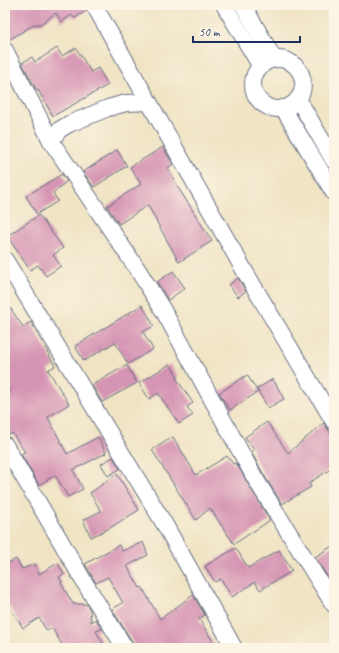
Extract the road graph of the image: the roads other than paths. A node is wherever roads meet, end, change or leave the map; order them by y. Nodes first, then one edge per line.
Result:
1 (94, 5) edge
2 (224, 5) edge
3 (243, 5) edge
4 (5, 50) edge
5 (268, 63) junction
6 (298, 99) junction
7 (149, 102) junction
8 (283, 108) junction
9 (51, 141) junction
10 (334, 161) edge
11 (334, 193) edge
12 (5, 260) edge
13 (334, 422) edge
14 (5, 445) edge
15 (334, 606) edge
16 (125, 648) edge
17 (234, 648) edge

1 - 7 street
2 - 5 street
3 - 5 street
4 - 9 street
5 - 6 street
5 - 8 street
6 - 8 street
6 - 10 street
7 - 9 street
7 - 13 street
8 - 11 street
9 - 15 street
12 - 17 street
14 - 16 street

